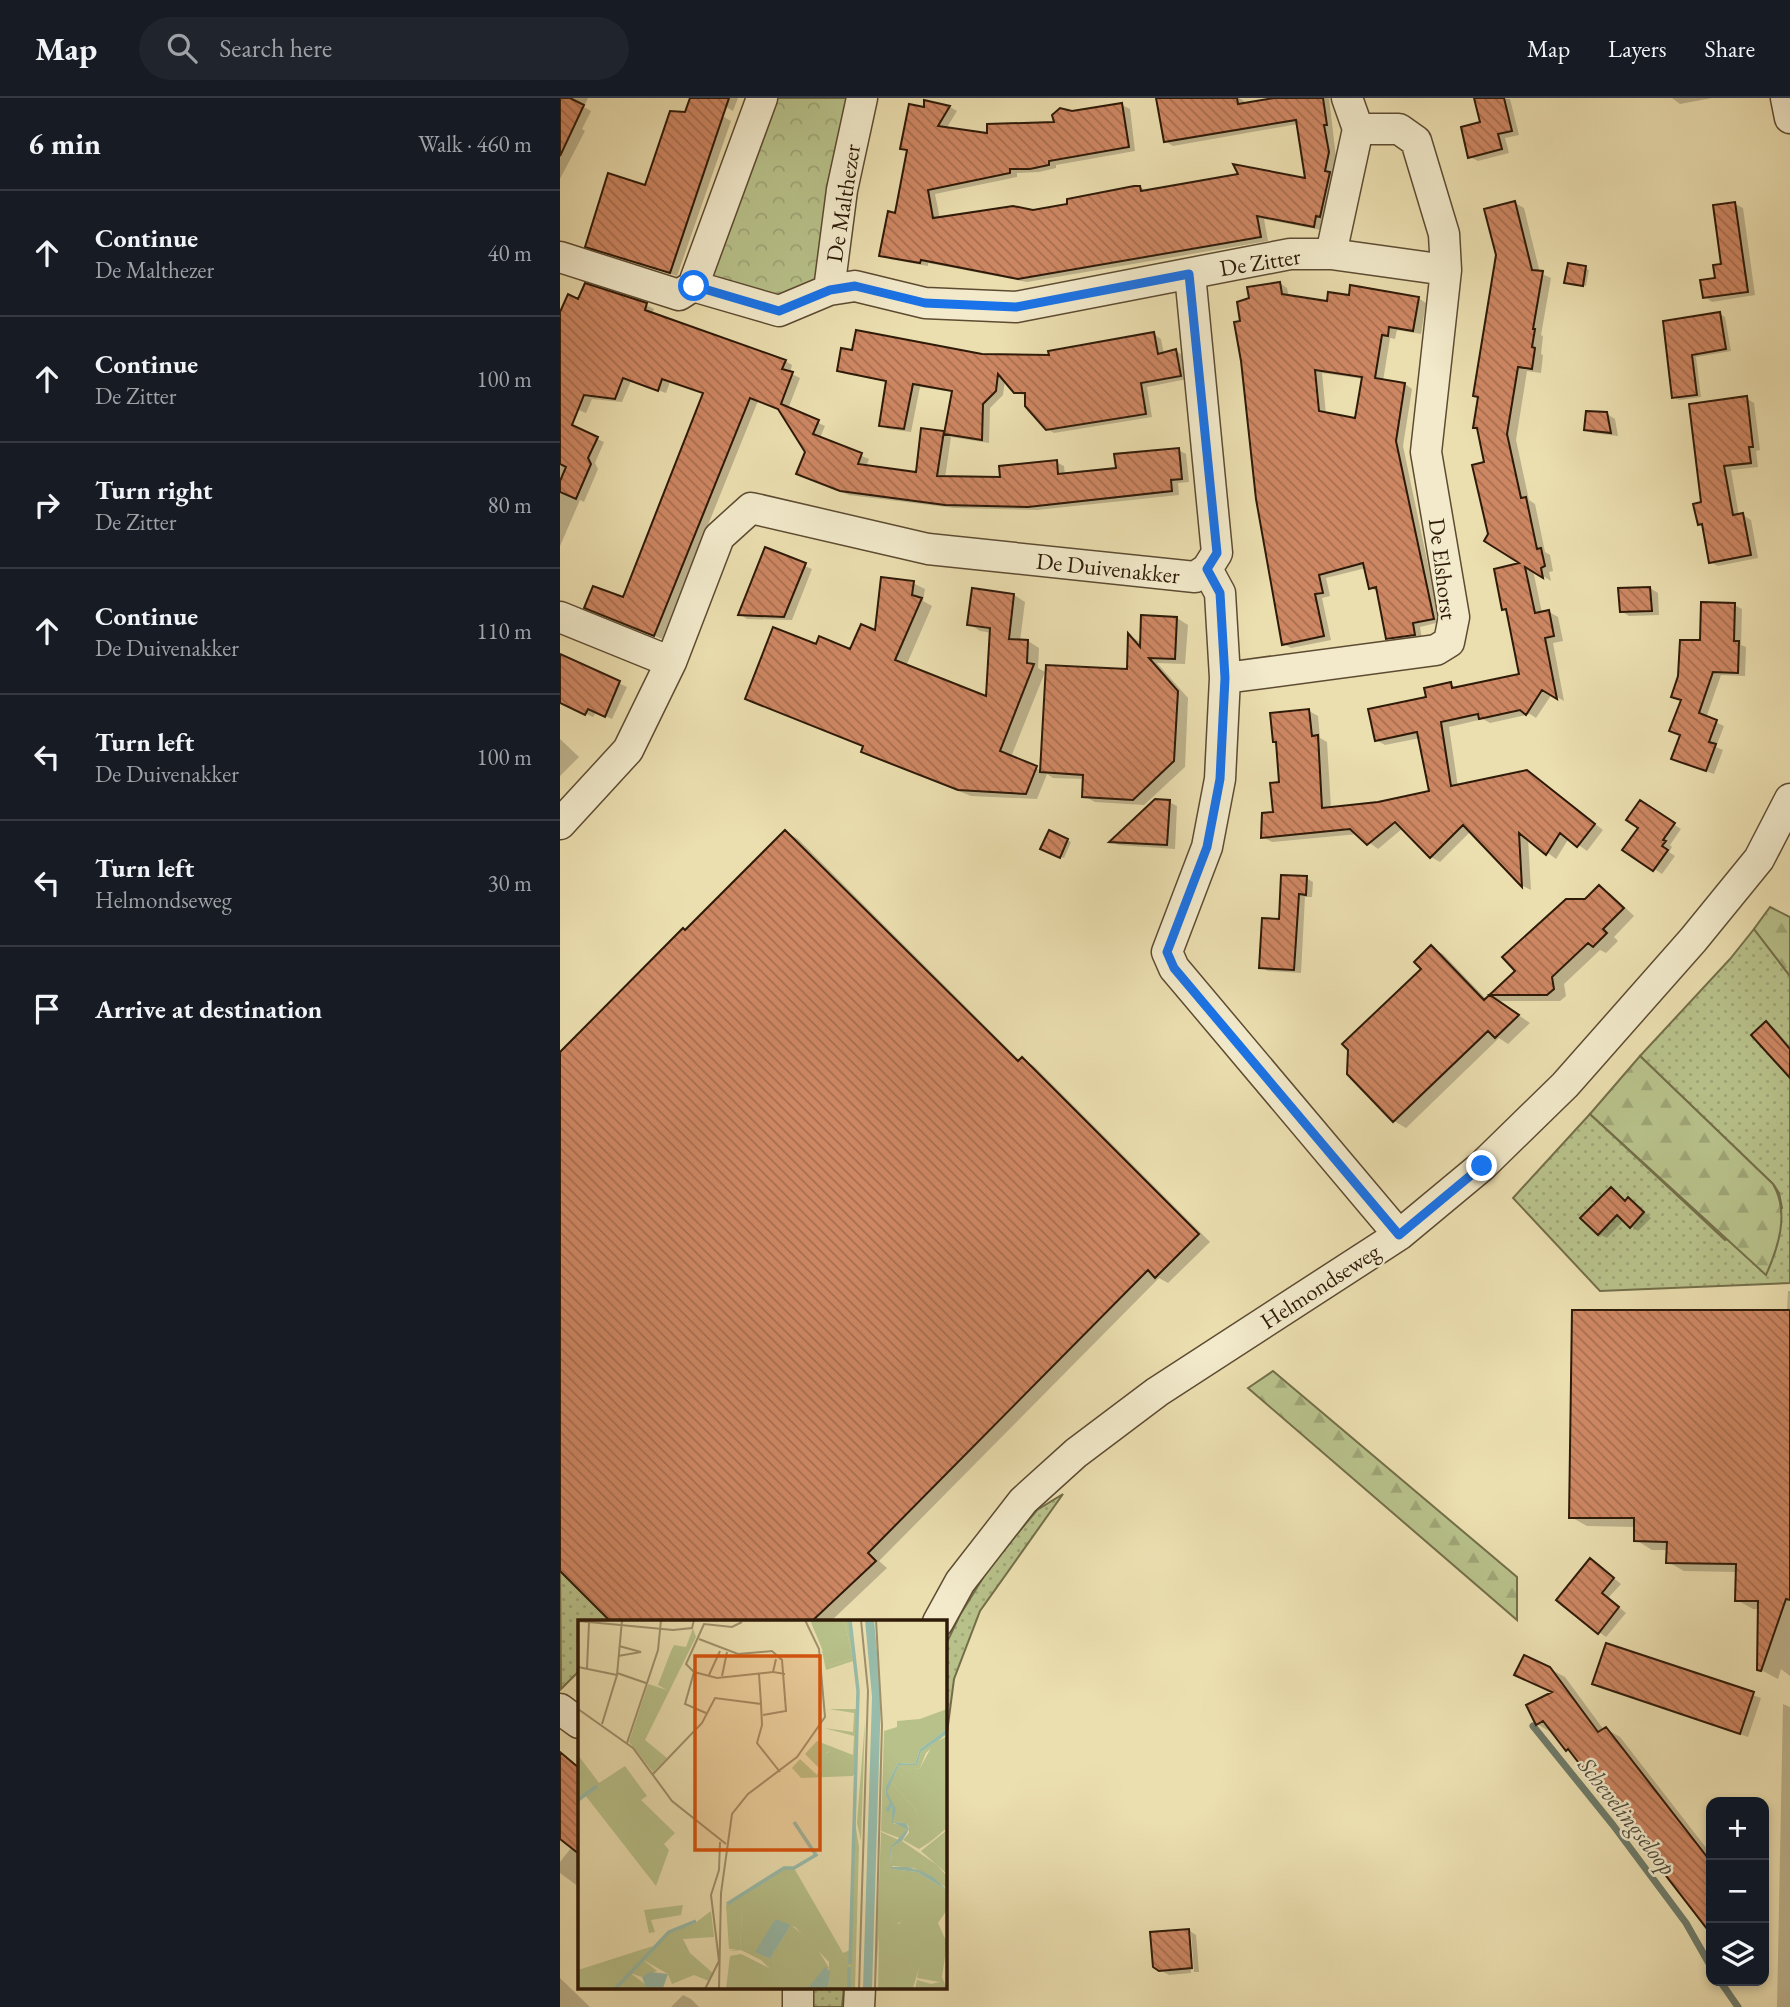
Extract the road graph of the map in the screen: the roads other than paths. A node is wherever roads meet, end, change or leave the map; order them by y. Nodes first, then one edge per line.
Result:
1 (762, 98) edge
2 (862, 98) edge
3 (1347, 98) edge
4 (1786, 98) edge
5 (1790, 118) edge
6 (1358, 129) junction
7 (1331, 254) junction
8 (560, 257) edge
9 (1446, 270) junction
10 (1189, 274) junction
11 (694, 286) junction
12 (830, 290) junction
13 (1207, 569) junction
14 (560, 617) edge
15 (671, 662) junction
16 (1225, 678) junction
17 (1790, 799) edge
18 (560, 824) edge
19 (1399, 1235) junction
20 (939, 1620) edge
21 (560, 1709) edge
22 (578, 1722) edge

1 - 11 street
2 - 12 street, De Malthezer
3 - 6 street
4 - 5 street
6 - 7 street
6 - 9 street, De Elshorst
7 - 9 street
7 - 10 street, De Zitter
8 - 11 street, De Malthezer
9 - 16 street, De Elshorst
10 - 12 street, De Zitter
10 - 13 street, De Zitter
11 - 12 street, De Malthezer
13 - 15 street, De Duivenakker
13 - 16 street, De Duivenakker
14 - 15 street
15 - 18 street, De Duivenakker
16 - 19 street, De Duivenakker
17 - 19 street, Helmondseweg
19 - 20 street, Helmondseweg
21 - 22 street

